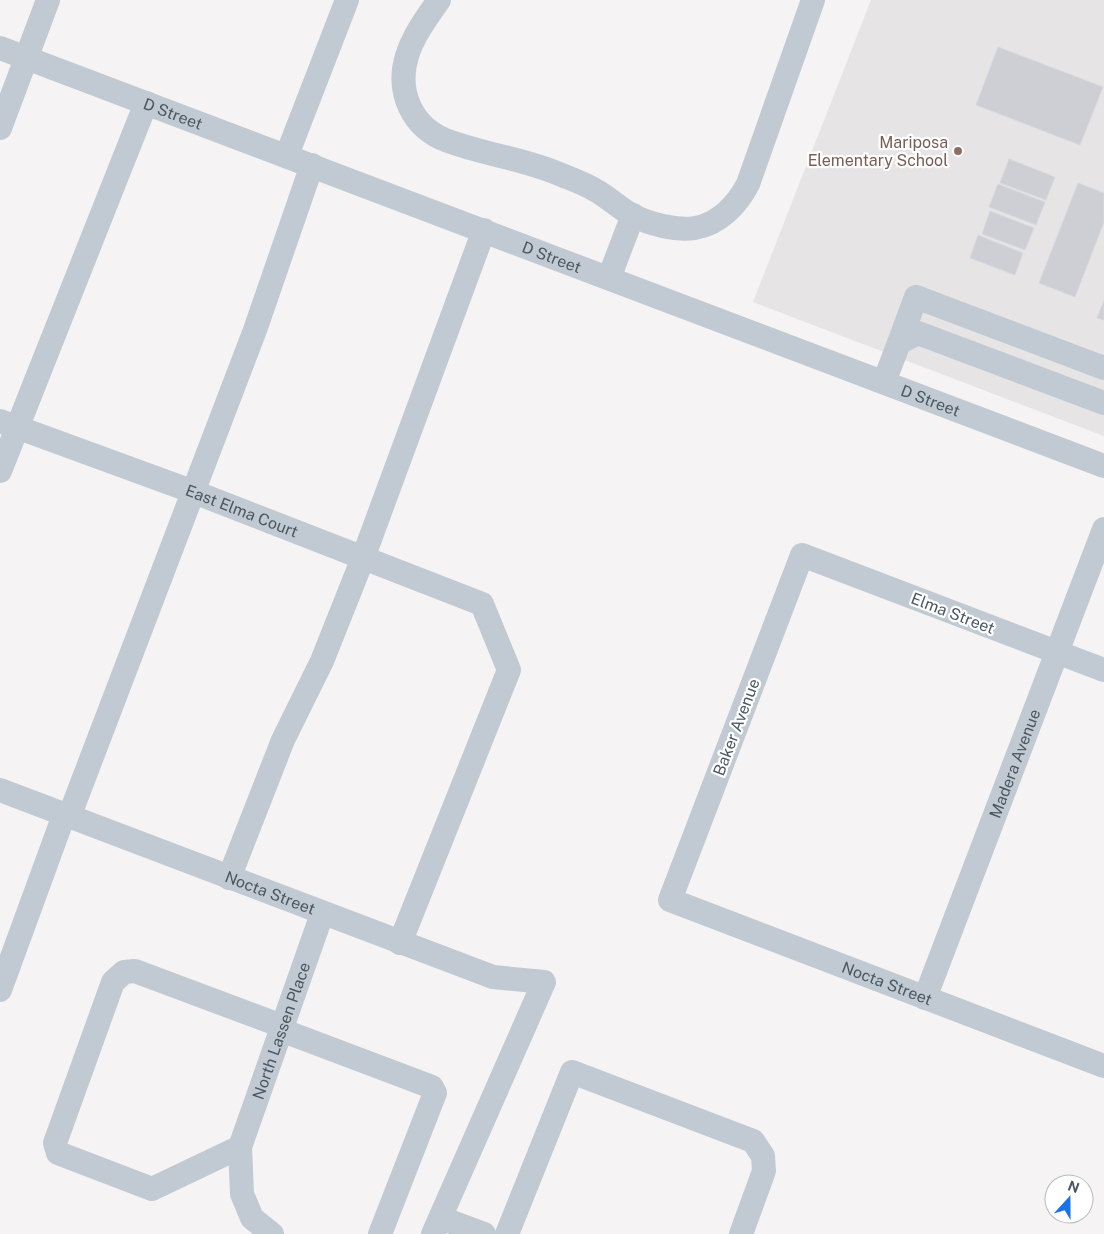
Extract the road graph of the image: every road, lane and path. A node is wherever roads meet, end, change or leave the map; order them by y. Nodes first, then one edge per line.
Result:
1 (48, 0) edge
2 (348, 0) edge
3 (439, 0) edge
4 (813, 0) edge
5 (0, 48) edge
6 (26, 58) junction
7 (146, 103) junction
8 (0, 128) edge
9 (287, 155) junction
10 (312, 165) junction
11 (633, 216) junction
12 (484, 230) junction
13 (609, 278) junction
14 (899, 343) junction
15 (1104, 368) edge
16 (884, 382) junction
17 (1104, 402) edge
18 (8, 424) edge
19 (1104, 466) edge
20 (0, 471) edge
21 (194, 492) junction
22 (1104, 529) edge
23 (802, 555) joint
24 (363, 558) junction
25 (1057, 652) junction
26 (1104, 670) edge
27 (0, 790) edge
28 (67, 816) junction
29 (229, 878) junction
30 (670, 900) joint
31 (322, 914) junction
32 (400, 943) junction
33 (0, 990) edge
34 (925, 998) junction
35 (282, 1028) junction
36 (1104, 1066) edge
37 (240, 1147) junction
38 (437, 1226) edge
39 (272, 1234) edge
40 (380, 1234) edge
41 (484, 1234) edge
42 (507, 1234) edge
43 (741, 1234) edge

1 - 6 street
2 - 9 street
3 - 11 street
4 - 11 street
5 - 6 street, D Street
6 - 7 street, D Street
6 - 8 street
7 - 9 street, D Street
7 - 18 street
9 - 10 street, D Street
10 - 12 street, D Street
10 - 21 street
11 - 13 street
12 - 13 street, D Street
12 - 24 street
13 - 16 street, D Street
14 - 15 street
14 - 16 street
14 - 17 street
16 - 19 street, D Street
18 - 20 street
18 - 21 street, East Elma Court
21 - 24 street, East Elma Court
21 - 28 street
22 - 25 street, Madera Avenue
23 - 25 street, Elma Street
23 - 30 street, Baker Avenue
24 - 29 street
24 - 32 street, East Elma Court
25 - 26 street, Elma Street
25 - 34 street, Madera Avenue
27 - 28 street, Nocta Street
28 - 29 street, Nocta Street
28 - 33 street
29 - 31 street, Nocta Street
30 - 34 street, Nocta Street
31 - 32 street, Nocta Street
31 - 35 street, North Lassen Place
32 - 38 street, Nocta Street
34 - 36 street, Nocta Street
35 - 37 street, North Lassen Place
35 - 37 street
35 - 40 street
37 - 39 street
38 - 41 street
42 - 43 street

